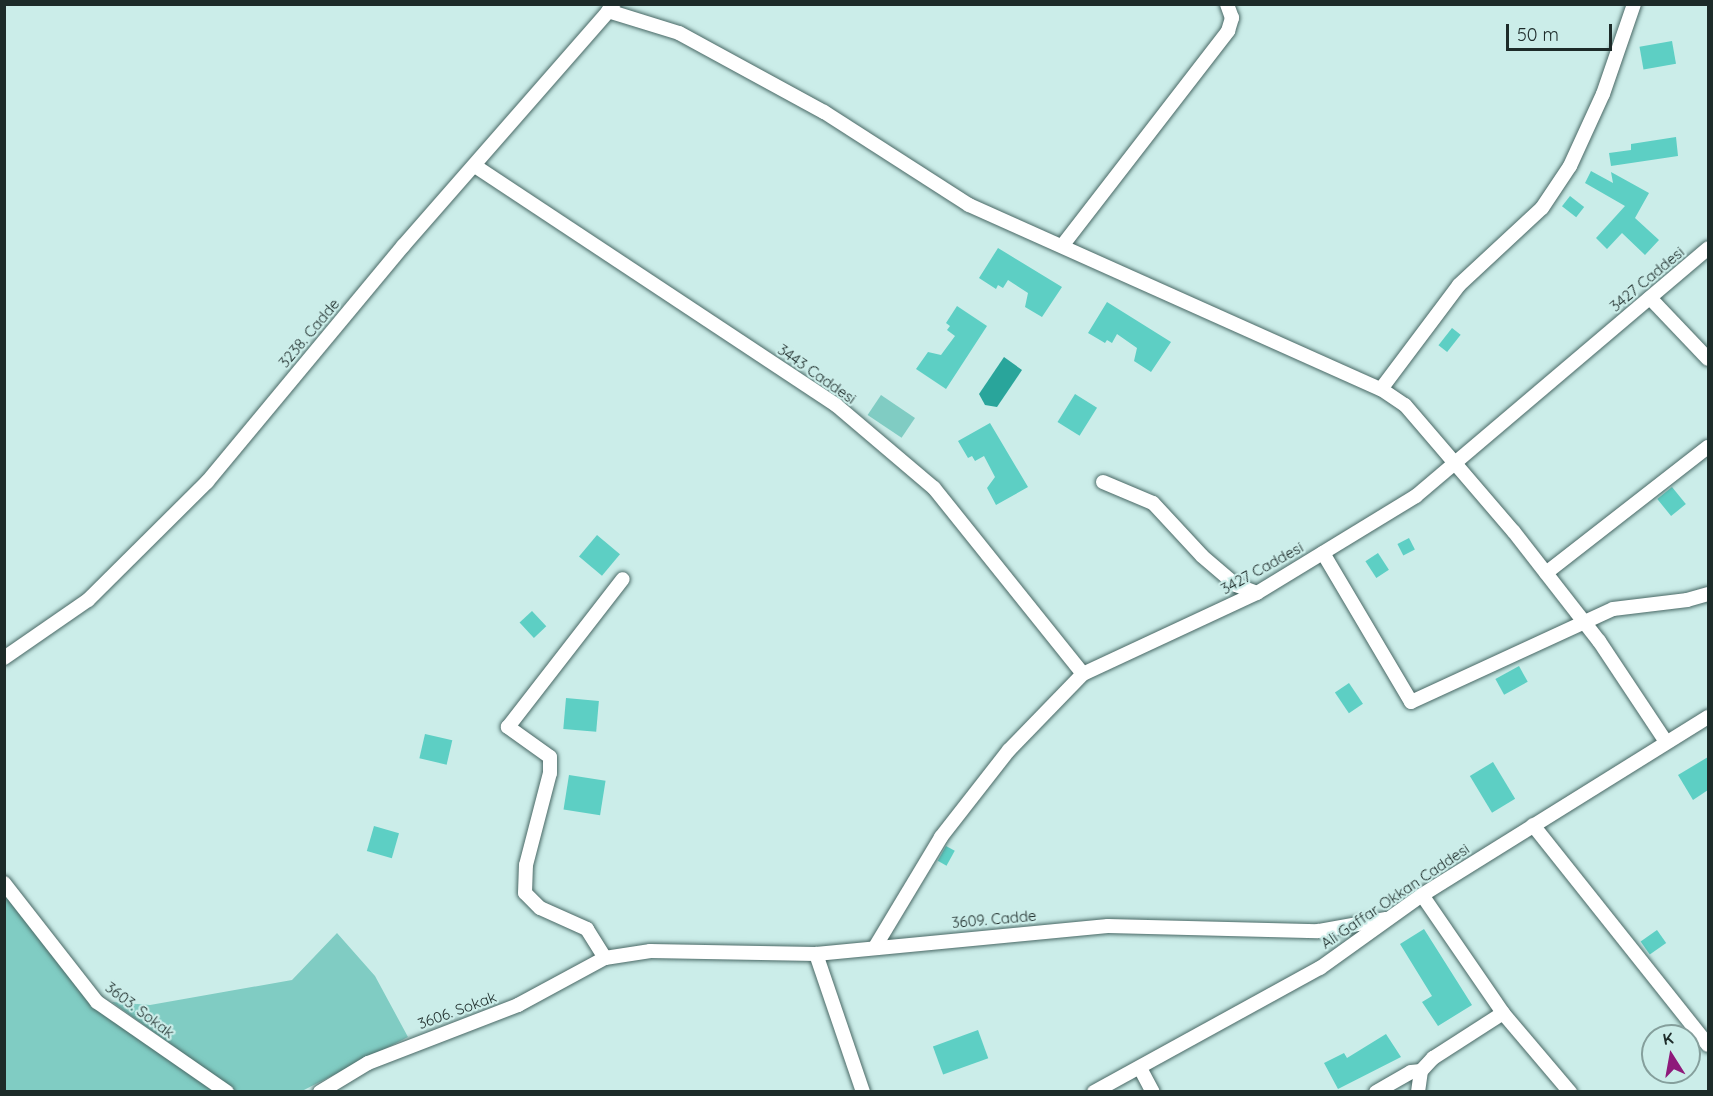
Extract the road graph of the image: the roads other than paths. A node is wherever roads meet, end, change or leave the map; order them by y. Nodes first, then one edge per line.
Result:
1 (1227, 4) edge
2 (1634, 4) edge
3 (611, 8) edge
4 (475, 166) junction
5 (1062, 246) junction
6 (1708, 248) edge
7 (1650, 298) junction
8 (1708, 359) edge
9 (1382, 389) junction
10 (1708, 447) edge
11 (1455, 463) junction
12 (1103, 482) dead end
13 (1323, 553) junction
14 (1546, 573) junction
15 (623, 579) dead end
16 (1257, 593) junction
17 (1708, 594) edge
18 (1584, 622) junction
19 (4, 658) edge
20 (1083, 674) junction
21 (1708, 717) edge
22 (1666, 742) junction
23 (1533, 825) junction
24 (4, 883) edge
25 (1422, 895) junction
26 (1386, 919) junction
27 (875, 947) junction
28 (816, 954) junction
29 (605, 958) junction
30 (1503, 1013) junction
31 (1708, 1045) edge
32 (1140, 1068) junction
33 (1421, 1071) junction
34 (227, 1092) edge
35 (320, 1092) edge
36 (863, 1092) edge
37 (1094, 1092) edge
38 (1153, 1092) edge
39 (1376, 1092) edge
40 (1418, 1092) edge
41 (1570, 1092) edge

1 - 5 street
2 - 9 street
3 - 4 street, 3238. Cadde
3 - 5 street
4 - 19 street, 3238. Cadde
4 - 20 street, 3443 Caddesi
5 - 9 street
6 - 7 street, 3427 Caddesi
7 - 8 street
7 - 11 street, 3427 Caddesi
9 - 11 street
10 - 14 street
11 - 13 street, 3427 Caddesi
11 - 14 street
12 - 16 street
13 - 16 street, 3427 Caddesi
13 - 18 street
14 - 18 street
15 - 29 street
16 - 20 street, 3427 Caddesi
17 - 18 street
18 - 22 street
20 - 27 street, 3427 Caddesi
21 - 22 street, Ali Gaffar Okkan Caddesi
22 - 23 street, Ali Gaffar Okkan Caddesi
23 - 25 street, Ali Gaffar Okkan Caddesi
23 - 31 street
24 - 34 street, 3603. Sokak
25 - 26 street, Ali Gaffar Okkan Caddesi
25 - 30 street
26 - 27 street, 3609. Cadde
26 - 32 street, Ali Gaffar Okkan Caddesi
27 - 28 street, 3609. Cadde
28 - 29 street, 3609. Cadde
28 - 36 street
29 - 35 street, 3606. Sokak
30 - 33 street
30 - 41 street
32 - 37 street, Ali Gaffar Okkan Caddesi
32 - 38 street
33 - 39 street
33 - 40 street

